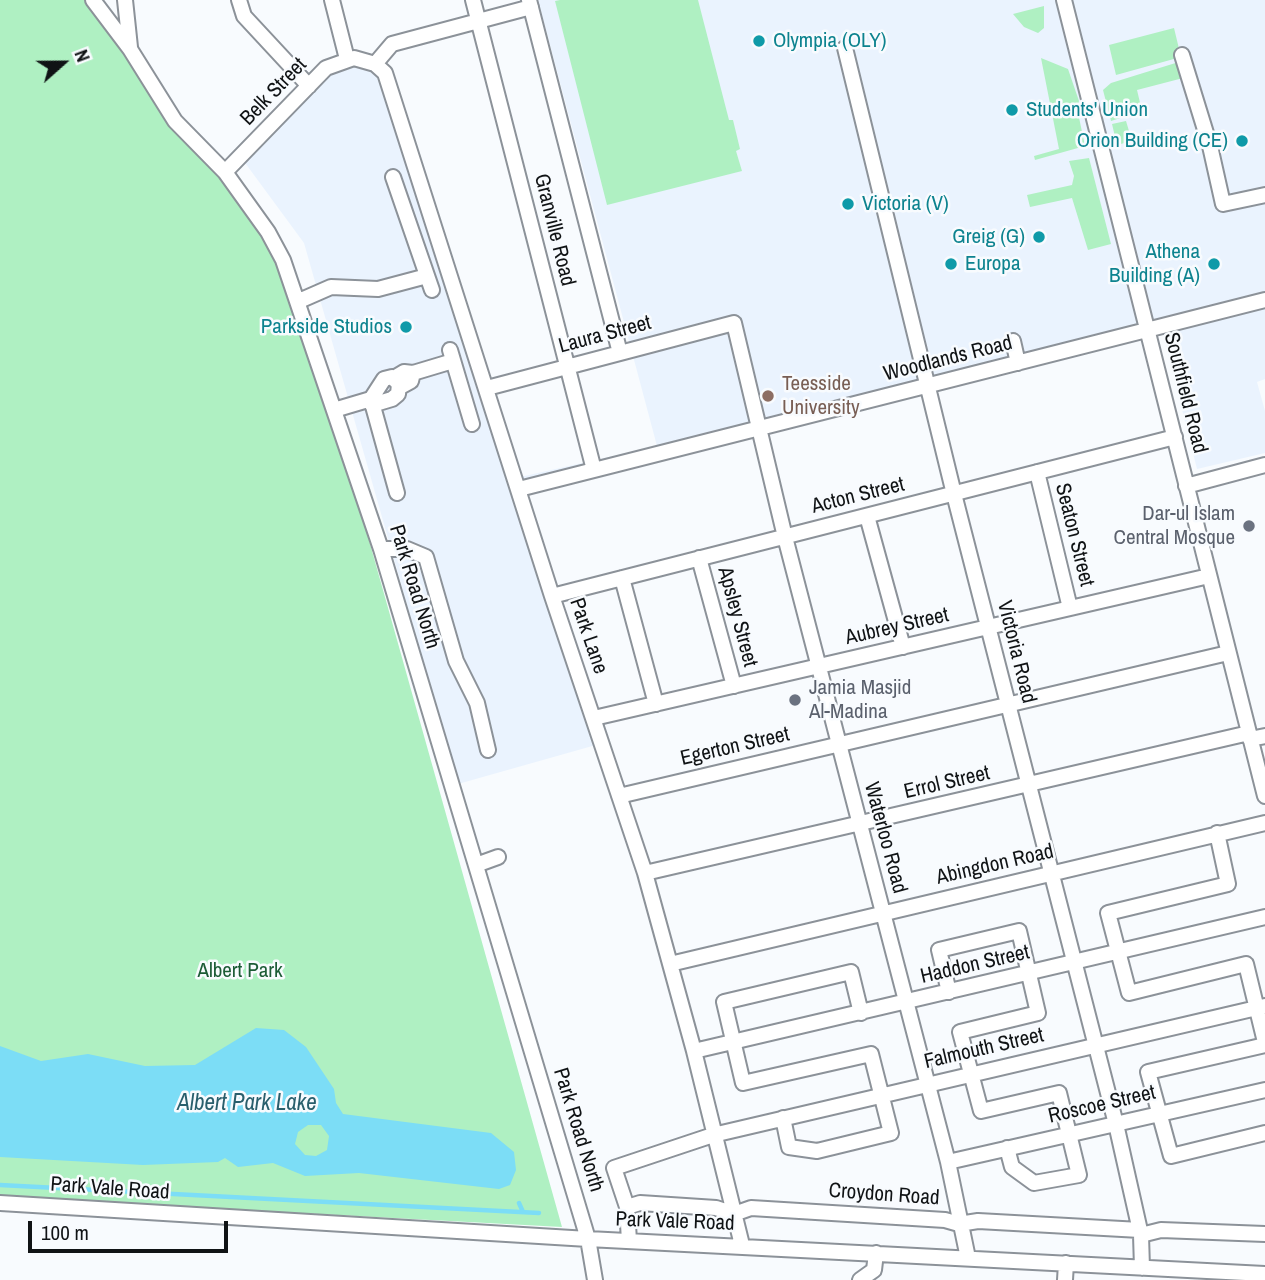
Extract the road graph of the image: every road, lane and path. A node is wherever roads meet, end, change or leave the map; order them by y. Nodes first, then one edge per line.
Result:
1 (93, 0) edge
2 (125, 0) edge
3 (239, 0) edge
4 (332, 0) edge
5 (473, 0) edge
6 (1064, 0) edge
7 (530, 4) edge
8 (478, 21) junction
9 (130, 48) junction
10 (845, 48) dead end
11 (1182, 55) dead end
12 (361, 61) junction
13 (309, 86) junction
14 (225, 172) junction
15 (393, 177) dead end
16 (1265, 195) edge
17 (427, 276) junction
18 (432, 290) dead end
19 (1265, 300) edge
20 (299, 301) junction
21 (734, 323) joint
22 (1147, 330) junction
23 (1013, 341) dead end
24 (620, 353) junction
25 (1018, 362) junction
26 (567, 367) junction
27 (927, 386) junction
28 (487, 388) junction
29 (371, 402) junction
30 (334, 410) junction
31 (472, 424) dead end
32 (758, 428) junction
33 (1175, 437) junction
34 (1265, 465) edge
35 (594, 470) junction
36 (1037, 472) junction
37 (1185, 486) junction
38 (519, 489) junction
39 (397, 493) dead end
40 (954, 494) junction
41 (867, 516) junction
42 (785, 537) junction
43 (382, 549) junction
44 (699, 558) junction
45 (1209, 576) junction
46 (622, 578) junction
47 (552, 596) junction
48 (1070, 608) junction
49 (988, 627) junction
50 (903, 647) junction
51 (1228, 653) junction
52 (818, 666) junction
53 (734, 686) junction
54 (656, 704) junction
55 (1008, 705) junction
56 (594, 718) junction
57 (1255, 736) edge
58 (839, 744) junction
59 (488, 751) dead end
60 (1029, 786) junction
61 (620, 796) junction
62 (1265, 796) edge
63 (1265, 823) edge
64 (860, 825) junction
65 (1217, 833) junction
66 (498, 857) dead end
67 (476, 865) junction
68 (645, 873) junction
69 (1051, 873) junction
70 (883, 913) junction
71 (1265, 917) edge
72 (1118, 953) junction
73 (670, 964) junction
74 (1074, 964) junction
75 (1029, 974) junction
76 (949, 992) junction
77 (906, 1002) junction
78 (1261, 1007) edge
79 (861, 1013) junction
80 (733, 1042) junction
81 (1265, 1043) edge
82 (1095, 1045) junction
83 (694, 1051) junction
84 (971, 1073) junction
85 (927, 1083) junction
86 (1265, 1090) edge
87 (881, 1094) junction
88 (1160, 1114) junction
89 (783, 1118) junction
90 (1116, 1124) junction
91 (1265, 1133) edge
92 (1069, 1134) junction
93 (713, 1135) junction
94 (1007, 1148) junction
95 (948, 1161) junction
96 (0, 1203) edge
97 (627, 1207) junction
98 (734, 1214) junction
99 (959, 1224) junction
100 (1140, 1233) junction
101 (1265, 1234) edge
102 (588, 1239) junction
103 (629, 1241) junction
104 (741, 1245) junction
105 (876, 1253) junction
106 (968, 1258) junction
107 (1066, 1263) junction
108 (1142, 1268) junction
109 (1265, 1274) edge
110 (1244, 1277) edge
111 (595, 1280) edge
112 (860, 1280) edge
113 (1065, 1280) edge

1 - 9 street, Park Road North
2 - 9 street
3 - 13 street
4 - 12 street
5 - 8 street, Granville Road
6 - 22 street, Southfield Road
7 - 8 street, Belk Street
7 - 24 street
8 - 12 street, Belk Street
8 - 26 street, Granville Road
9 - 14 street, Park Road North
10 - 27 street, Victoria Road
11 - 16 street
12 - 13 street, Belk Street
12 - 28 street, Park Lane
13 - 14 street, Belk Street
14 - 20 street, Park Road North
15 - 17 street
17 - 18 street
17 - 20 street
19 - 22 street, Woodlands Road
20 - 30 street, Park Road North
21 - 24 street, Laura Street
21 - 32 street, Waterloo Road
22 - 25 street, Woodlands Road
22 - 33 street, Southfield Road
23 - 25 street
24 - 26 street, Laura Street
25 - 27 street, Woodlands Road
26 - 28 street, Laura Street
26 - 35 street, Granville Road
27 - 32 street, Woodlands Road
27 - 40 street, Victoria Road
28 - 38 street, Park Lane
29 - 30 street
29 - 31 street
29 - 39 street
30 - 43 street, Park Road North
32 - 35 street, Woodlands Road
32 - 42 street, Waterloo Road
33 - 36 street, Acton Street
33 - 37 street, Southfield Road
34 - 37 street
35 - 38 street, Woodlands Road
36 - 40 street, Acton Street
36 - 48 street, Seaton Street
37 - 45 street, Southfield Road
38 - 47 street, Park Lane
40 - 41 street, Acton Street
40 - 49 street, Victoria Road
41 - 42 street, Acton Street
41 - 50 street
42 - 44 street, Acton Street
42 - 52 street, Waterloo Road
43 - 59 street
43 - 67 street, Park Road North
44 - 46 street, Acton Street
44 - 53 street, Apsley Street
45 - 48 street, Aubrey Street
45 - 51 street, Southfield Road
46 - 47 street, Acton Street
46 - 54 street
47 - 56 street, Park Lane
48 - 49 street, Aubrey Street
49 - 50 street, Aubrey Street
49 - 55 street, Victoria Road
50 - 52 street, Aubrey Street
51 - 55 street, Egerton Street
51 - 57 street, Southfield Road
52 - 53 street, Aubrey Street
52 - 58 street, Waterloo Road
53 - 54 street, Aubrey Street
54 - 56 street, Aubrey Street
55 - 58 street, Egerton Street
55 - 60 street, Victoria Road
56 - 61 street, Park Lane
57 - 60 street, Errol Street
57 - 62 street, Southfield Road
58 - 61 street, Egerton Street
58 - 64 street, Waterloo Road
60 - 64 street, Errol Street
60 - 69 street, Victoria Road
61 - 68 street, Park Lane
63 - 65 street, Abingdon Road
64 - 68 street, Errol Street
64 - 70 street, Waterloo Road
65 - 69 street, Abingdon Road
65 - 72 street
66 - 67 street
67 - 102 street, Park Road North
68 - 73 street, Park Lane
69 - 70 street, Abingdon Road
69 - 74 street, Victoria Road
70 - 73 street, Abingdon Road
70 - 77 street, Waterloo Road
71 - 72 street, Haddon Street
72 - 74 street, Haddon Street
72 - 78 street
73 - 83 street, Park Lane
74 - 75 street, Haddon Street
74 - 82 street, Victoria Road
75 - 76 street, Haddon Street
75 - 76 street
75 - 84 street
76 - 77 street, Haddon Street
77 - 79 street, Haddon Street
77 - 85 street, Waterloo Road
78 - 81 street
78 - 82 street, Falmouth Street
79 - 80 street, Haddon Street
79 - 80 street
80 - 83 street, Haddon Street
80 - 87 street
81 - 88 street
82 - 84 street, Falmouth Street
82 - 90 street, Victoria Road
83 - 93 street, Park Lane
84 - 85 street, Falmouth Street
84 - 92 street
85 - 87 street, Falmouth Street
85 - 95 street, Waterloo Road
86 - 88 street, Roscoe Street
87 - 89 street, Falmouth Street
87 - 89 street
88 - 90 street, Roscoe Street
88 - 91 street
89 - 93 street, Falmouth Street
90 - 92 street, Roscoe Street
90 - 100 street, Victoria Road
92 - 94 street, Roscoe Street
92 - 94 street
93 - 97 street, Falmouth Street
93 - 98 street, Park Lane
94 - 95 street, Roscoe Street
95 - 99 street, Waterloo Road
96 - 102 street, Park Vale Road
97 - 98 street, Croydon Road
97 - 103 street
98 - 99 street, Croydon Road
98 - 104 street, Park Lane
99 - 100 street, Croydon Road
99 - 106 street, Waterloo Road
100 - 101 street, Croydon Road
100 - 108 street, Victoria Road
102 - 103 street, Park Vale Road
102 - 111 street, Park Road North
103 - 104 street, Park Vale Road
104 - 105 street, Park Vale Road
105 - 106 street, Park Vale Road
105 - 112 street
106 - 107 street, Park Vale Road
107 - 108 street, Park Vale Road
107 - 113 street
108 - 110 street, Park Vale Road
109 - 110 street, Park Vale Road

